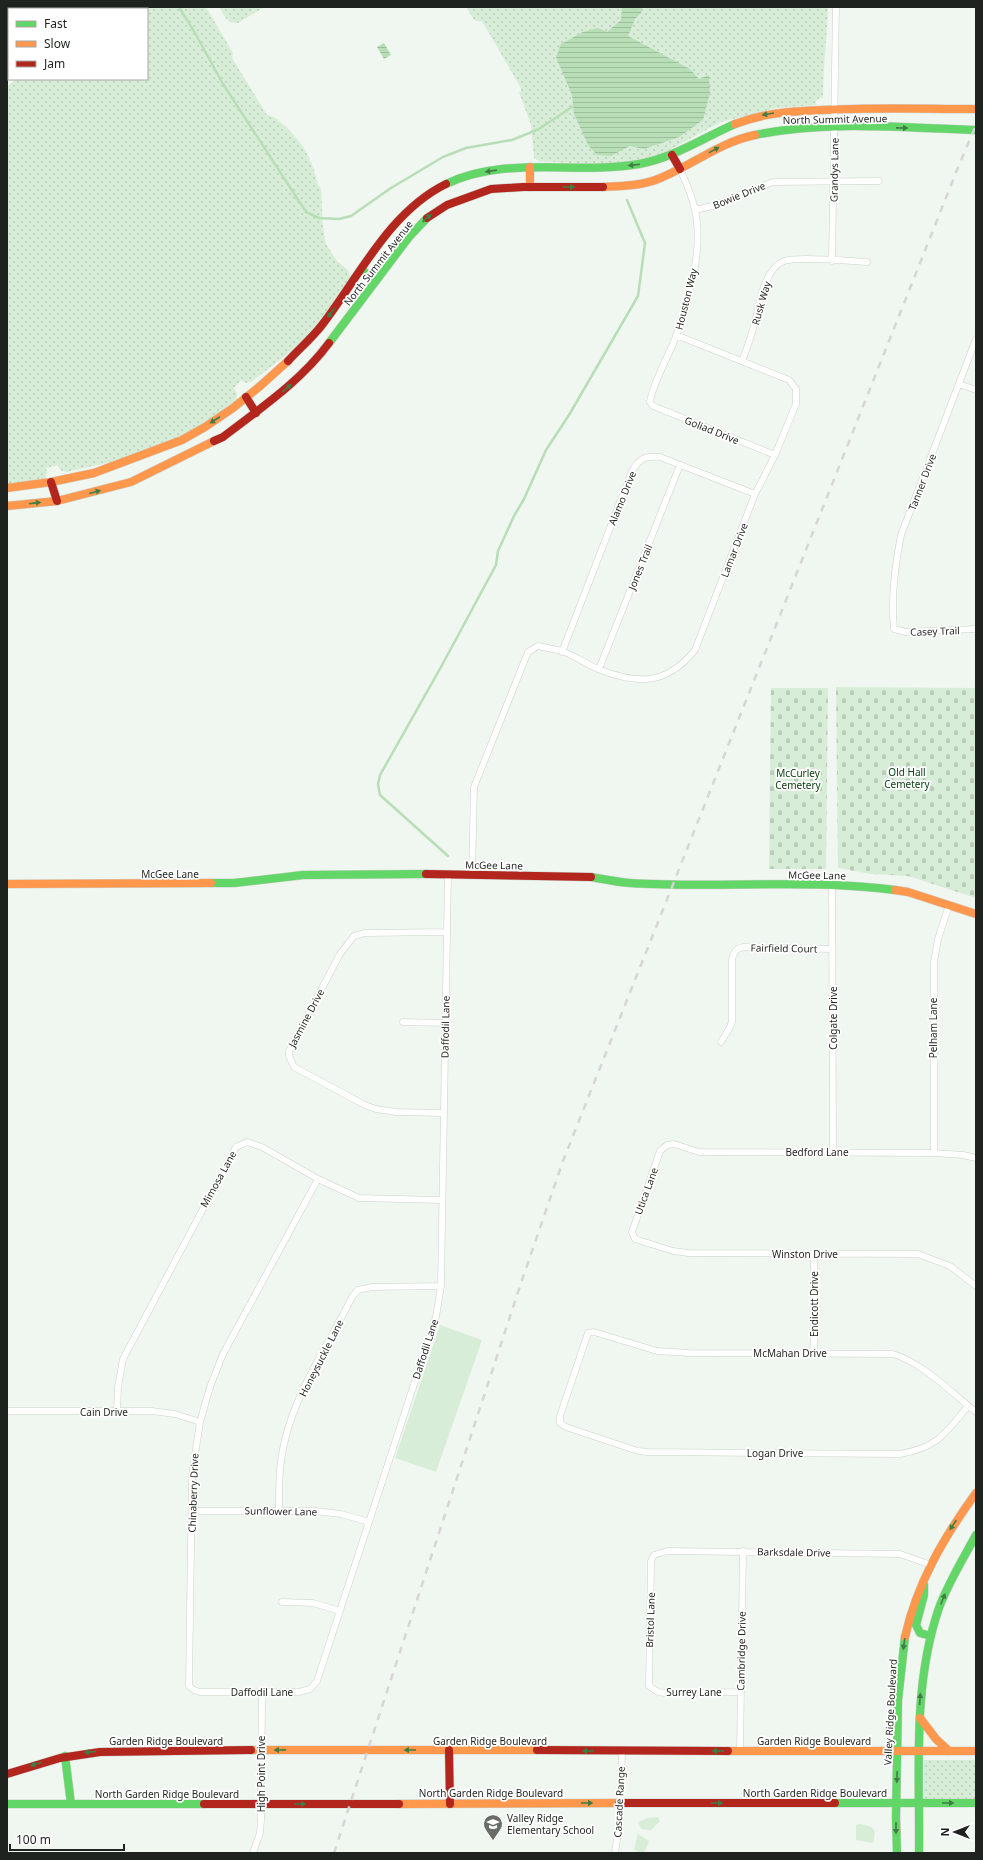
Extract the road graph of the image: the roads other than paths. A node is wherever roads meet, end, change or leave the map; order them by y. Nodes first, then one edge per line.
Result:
1 (836, 7) edge
2 (835, 109) junction
3 (976, 109) edge
4 (835, 127) junction
5 (976, 130) edge
6 (672, 155) junction
7 (530, 167) junction
8 (680, 169) junction
9 (834, 181) junction
10 (879, 181) dead end
11 (530, 187) junction
12 (695, 210) junction
13 (832, 261) junction
14 (867, 262) dead end
15 (362, 270) junction
16 (376, 281) junction
17 (676, 335) junction
18 (976, 340) edge
19 (742, 361) junction
20 (959, 384) junction
21 (976, 390) edge
22 (246, 397) junction
23 (650, 402) joint
24 (256, 413) junction
25 (775, 455) junction
26 (680, 465) junction
27 (51, 482) junction
28 (7, 488) edge
29 (755, 494) junction
30 (57, 500) junction
31 (7, 506) edge
32 (894, 629) joint
33 (976, 629) edge
34 (562, 652) junction
35 (599, 669) junction
36 (448, 874) junction
37 (472, 874) junction
38 (7, 884) edge
39 (832, 884) junction
40 (949, 905) junction
41 (976, 914) edge
42 (447, 932) junction
43 (832, 949) junction
44 (403, 1022) dead end
45 (445, 1023) junction
46 (721, 1042) dead end
47 (443, 1113) junction
48 (660, 1151) joint
49 (833, 1152) junction
50 (934, 1152) junction
51 (976, 1158) edge
52 (318, 1179) junction
53 (442, 1200) junction
54 (632, 1232) joint
55 (814, 1254) junction
56 (441, 1286) junction
57 (976, 1286) edge
58 (814, 1353) junction
59 (968, 1406) junction
60 (7, 1412) edge
61 (117, 1412) junction
62 (976, 1412) edge
63 (200, 1422) junction
64 (566, 1428) joint
65 (976, 1493) edge
66 (279, 1510) junction
67 (192, 1511) junction
68 (369, 1522) junction
69 (976, 1535) edge
70 (743, 1551) junction
71 (656, 1554) joint
72 (931, 1565) junction
73 (924, 1582) junction
74 (282, 1602) dead end
75 (340, 1611) junction
76 (931, 1636) junction
77 (650, 1687) joint
78 (194, 1690) joint
79 (740, 1692) junction
80 (262, 1693) junction
81 (920, 1718) junction
82 (261, 1750) junction
83 (449, 1750) junction
84 (622, 1751) junction
85 (740, 1751) junction
86 (897, 1751) junction
87 (920, 1751) junction
88 (949, 1751) junction
89 (976, 1751) edge
90 (65, 1756) junction
91 (7, 1774) edge
92 (620, 1803) junction
93 (896, 1803) junction
94 (919, 1803) junction
95 (976, 1803) edge
96 (7, 1804) edge
97 (71, 1804) junction
98 (261, 1804) junction
99 (450, 1804) junction
100 (253, 1853) edge
101 (615, 1853) edge
102 (897, 1853) edge
103 (919, 1853) edge

1 - 2 street, Grandys Lane
2 - 3 main road, North Summit Avenue
2 - 4 street, Grandys Lane
2 -> 6 main road, North Summit Avenue
4 -> 5 main road, North Summit Avenue
8 -> 4 main road, North Summit Avenue
4 - 9 street, Grandys Lane
6 -> 7 main road, North Summit Avenue
6 - 8 main road
7 - 11 main road
7 -> 15 main road, North Summit Avenue
11 -> 8 main road, North Summit Avenue
8 - 12 street, Houston Way
9 - 10 street, Bowie Drive
9 - 12 street, Bowie Drive
9 - 13 street, Grandys Lane
16 -> 11 main road, North Summit Avenue
12 - 17 street, Houston Way
13 - 14 street, Rusk Way
13 - 19 street, Rusk Way
15 - 16 main road
15 -> 22 main road, North Summit Avenue
24 -> 16 main road, North Summit Avenue
17 - 19 street, Lamar Drive
17 - 23 street, Houston Way
18 - 20 street, Tanner Drive
19 - 25 street, Lamar Drive
20 - 21 street
20 - 32 street, Tanner Drive
22 - 24 main road
22 -> 27 main road, North Summit Avenue
23 - 25 street, Goliad Drive
30 -> 24 main road, North Summit Avenue
25 - 29 street, Lamar Drive
26 - 29 street, Alamo Drive
26 - 34 street, Alamo Drive
26 - 35 street, Jones Trail
27 - 28 main road, North Summit Avenue
27 - 30 main road
29 - 35 street, Lamar Drive
31 -> 30 main road, North Summit Avenue
32 - 33 street, Casey Trail
34 - 35 street, Lamar Drive
34 - 37 street, Lamar Drive
36 - 37 main road, McGee Lane
36 - 38 main road, McGee Lane
36 - 42 street, Daffodil Lane
37 - 39 main road, McGee Lane
39 - 40 main road, McGee Lane
39 - 43 street, Colgate Drive
40 - 41 main road, McGee Lane
40 - 50 street, Pelham Lane
42 - 45 street, Daffodil Lane
42 - 47 street, Jasmine Drive
43 - 46 street, Fairfield Court
43 - 49 street, Colgate Drive
44 - 45 street
45 - 47 street, Daffodil Lane
47 - 53 street, Daffodil Lane
48 - 49 street, Bedford Lane
48 - 54 street, Utica Lane
49 - 50 street, Bedford Lane
50 - 51 street, Bedford Lane
52 - 53 street, Mimosa Lane
52 - 61 street, Mimosa Lane
52 - 63 street, Chinaberry Drive
53 - 56 street, Daffodil Lane
54 - 55 street, Winston Drive
55 - 57 street, Winston Drive
55 - 58 street, Endicott Drive
56 - 66 street, Honeysuckle Lane
56 - 68 street, Daffodil Lane
58 - 59 street, McMahan Drive
58 - 64 street, McMahan Drive
59 - 62 street, McMahan Drive
59 - 64 street, Logan Drive
60 - 61 street, Cain Drive
61 - 63 street, Cain Drive
63 - 67 street, Chinaberry Drive
65 -> 72 main road, Valley Ridge Boulevard
66 - 67 street, Sunflower Lane
66 - 68 street, Sunflower Lane
67 - 78 street, Chinaberry Drive
68 - 75 street, Daffodil Lane
76 -> 69 main road
70 - 71 street, Barksdale Drive
70 - 72 street, Barksdale Drive
70 - 79 street, Cambridge Drive
71 - 77 street, Bristol Lane
72 - 73 main road, Valley Ridge Boulevard
73 - 76 main road
73 -> 86 main road, Valley Ridge Boulevard
74 - 75 street
75 - 80 street, Daffodil Lane
81 -> 76 main road
77 - 79 street, Surrey Lane
78 - 80 street, Daffodil Lane
79 - 85 street, Cambridge Drive
80 - 82 street, High Point Drive
81 - 87 main road
81 - 88 main road
83 -> 82 main road, Garden Ridge Boulevard
82 -> 90 main road, Garden Ridge Boulevard
82 - 98 street, High Point Drive
84 -> 83 main road, Garden Ridge Boulevard
83 - 99 main road
85 -> 84 main road, Garden Ridge Boulevard
84 - 92 street, Cascade Range
85 - 86 main road, Garden Ridge Boulevard
86 - 87 main road, Garden Ridge Boulevard
86 -> 93 main road, Valley Ridge Boulevard
87 - 88 main road, Garden Ridge Boulevard
87 - 94 main road
88 - 89 main road, Garden Ridge Boulevard
90 -> 91 main road, Garden Ridge Boulevard
90 - 97 main road
92 -> 93 main road, North Garden Ridge Boulevard
99 -> 92 main road, North Garden Ridge Boulevard
92 - 101 street, Cascade Range
93 - 94 main road, North Garden Ridge Boulevard
93 -> 102 main road, Valley Ridge Boulevard
94 -> 95 main road, North Garden Ridge Boulevard
94 - 103 main road
96 - 97 main road, North Garden Ridge Boulevard
97 - 98 main road, North Garden Ridge Boulevard
98 -> 99 main road, North Garden Ridge Boulevard
98 - 100 street, High Point Drive

